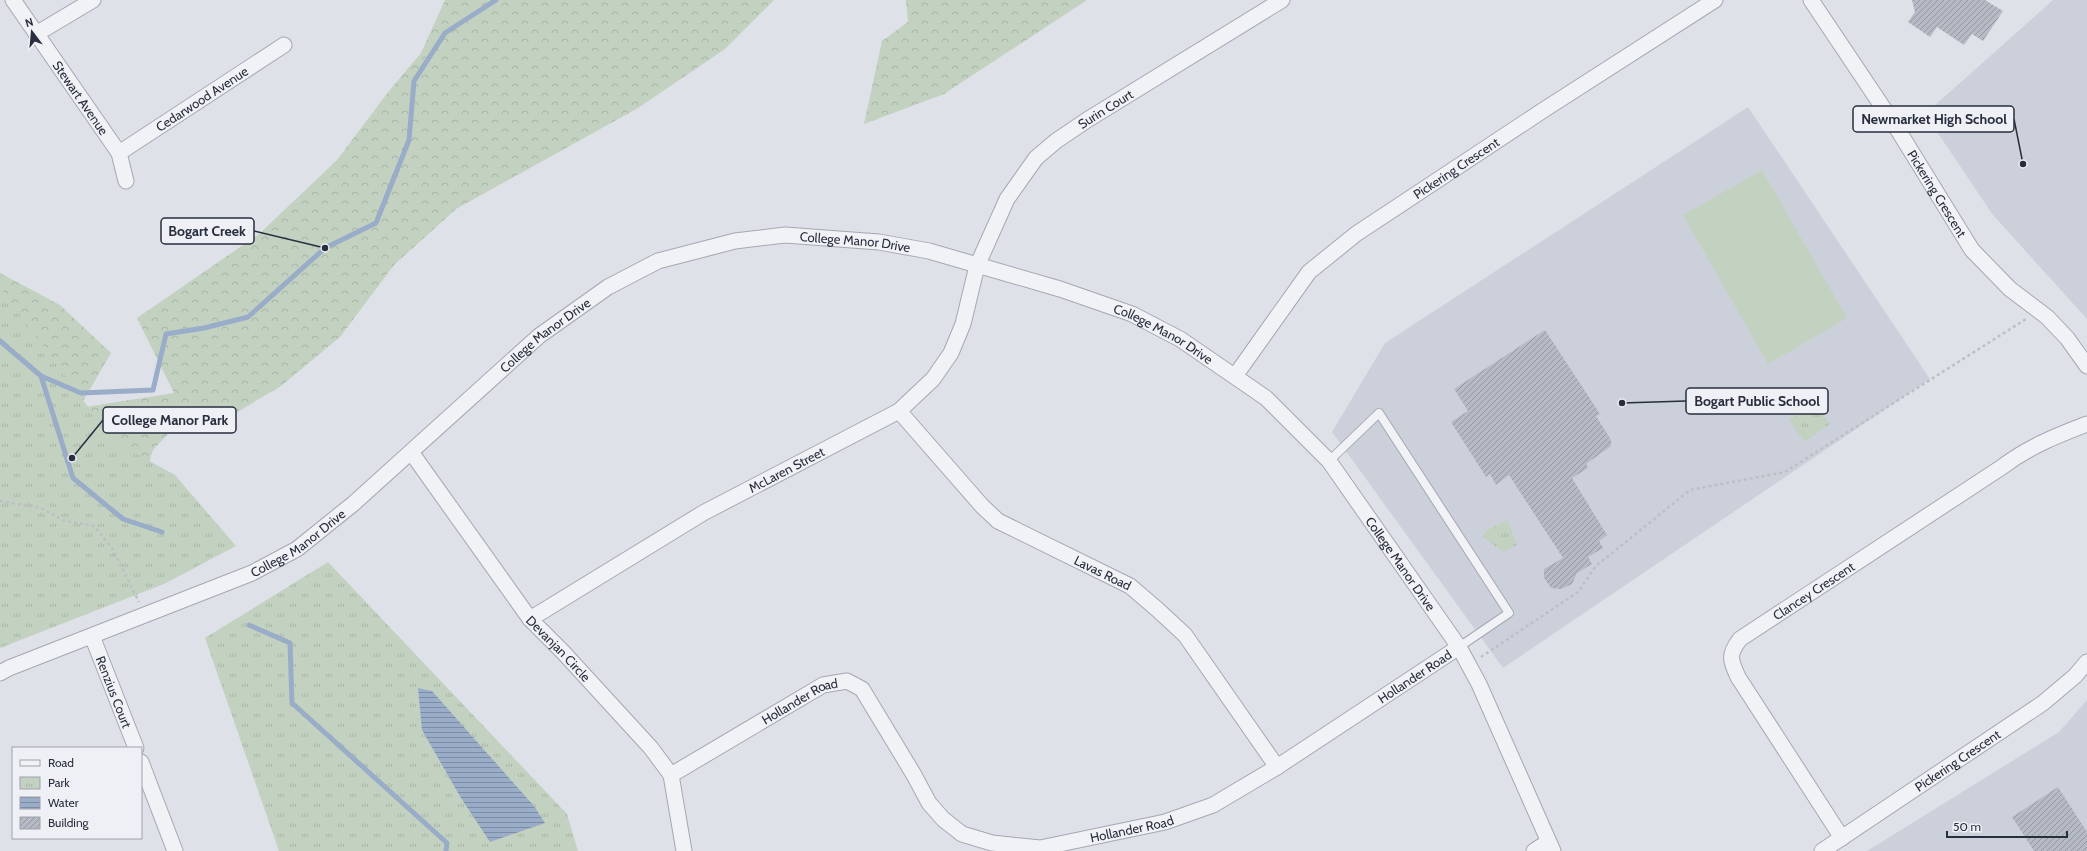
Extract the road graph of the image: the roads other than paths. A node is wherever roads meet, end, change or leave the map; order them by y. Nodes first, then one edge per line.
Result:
1 (13, 0) edge
2 (93, 0) edge
3 (1282, 0) edge
4 (1715, 0) edge
5 (1811, 0) edge
6 (36, 34) junction
7 (284, 45) dead end
8 (119, 154) junction
9 (126, 181) dead end
10 (977, 266) junction
11 (2087, 366) edge
12 (1235, 376) junction
13 (899, 411) junction
14 (2087, 424) edge
15 (411, 452) junction
16 (1329, 461) junction
17 (530, 619) junction
18 (92, 636) junction
19 (1459, 647) junction
20 (2087, 662) edge
21 (0, 673) edge
22 (136, 747) edge
23 (142, 765) edge
24 (1277, 767) junction
25 (671, 775) junction
26 (1842, 838) junction
27 (1550, 846) edge
28 (175, 851) edge
29 (684, 851) edge
30 (1534, 851) edge
31 (1822, 851) edge

1 - 6 street, Stewart Avenue
2 - 6 street
3 - 10 street, Surin Court
4 - 12 street, Pickering Crescent
5 - 11 street, Pickering Crescent
6 - 8 street, Stewart Avenue
7 - 8 street, Cedarwood Avenue
8 - 9 street, Stewart Avenue
10 - 12 street, College Manor Drive
10 - 13 street, McLaren Street
10 - 15 street, College Manor Drive
12 - 16 street, College Manor Drive
13 - 17 street, McLaren Street
13 - 24 street, Lavas Road
14 - 26 street, Clancey Crescent
15 - 17 street, Devanjan Circle
15 - 18 street, College Manor Drive
16 - 19 street, College Manor Drive
16 - 19 lane
17 - 25 street, Devanjan Circle
18 - 21 street, College Manor Drive
18 - 22 street, Renzius Court
19 - 24 street, Hollander Road
19 - 27 street, College Manor Drive
20 - 26 street, Pickering Crescent
23 - 28 street
24 - 25 street, Hollander Road
25 - 29 street, Devanjan Circle
26 - 31 street, Pickering Crescent
27 - 30 street

